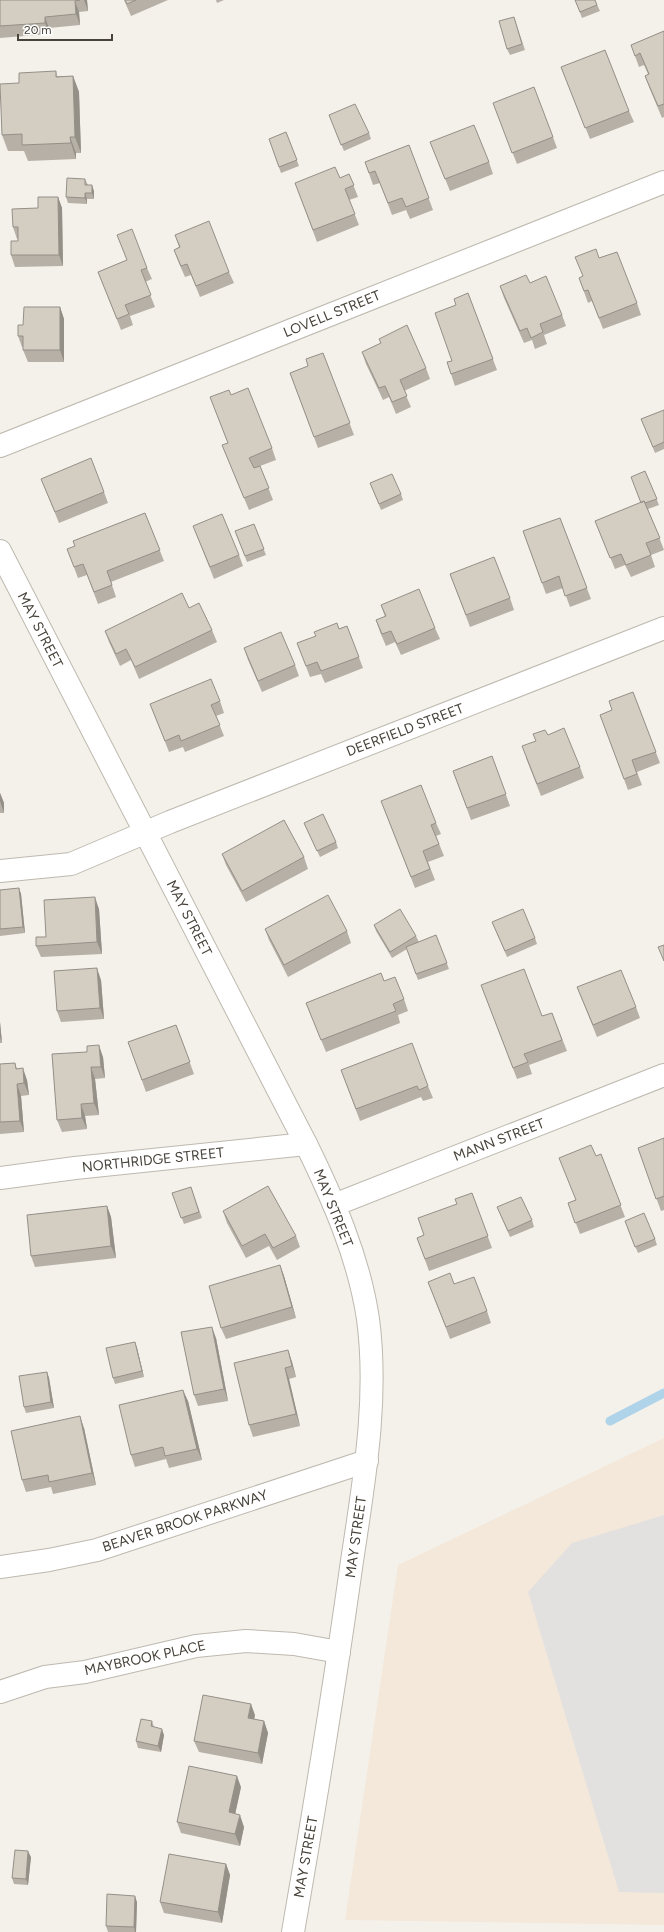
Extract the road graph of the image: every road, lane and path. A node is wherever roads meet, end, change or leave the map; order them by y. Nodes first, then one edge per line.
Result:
1 (662, 188) edge
2 (0, 446) edge
3 (0, 551) edge
4 (664, 628) edge
5 (145, 832) junction
6 (0, 871) edge
7 (664, 1075) edge
8 (306, 1144) junction
9 (0, 1178) edge
10 (334, 1205) junction
11 (367, 1461) junction
12 (0, 1567) edge
13 (339, 1652) junction
14 (0, 1692) edge
15 (293, 1932) edge

1 - 2 street, LOVELL STREET
3 - 5 street, MAY STREET
4 - 5 street, DEERFIELD STREET
5 - 6 street, DEERFIELD STREET
5 - 8 street, MAY STREET
7 - 10 street, MANN STREET
8 - 9 street, NORTHRIDGE STREET
8 - 10 street, MAY STREET
10 - 11 street, MAY STREET
11 - 12 street, BEAVER BROOK PARKWAY
11 - 13 street, MAY STREET
13 - 14 street, MAYBROOK PLACE
13 - 15 street, MAY STREET

